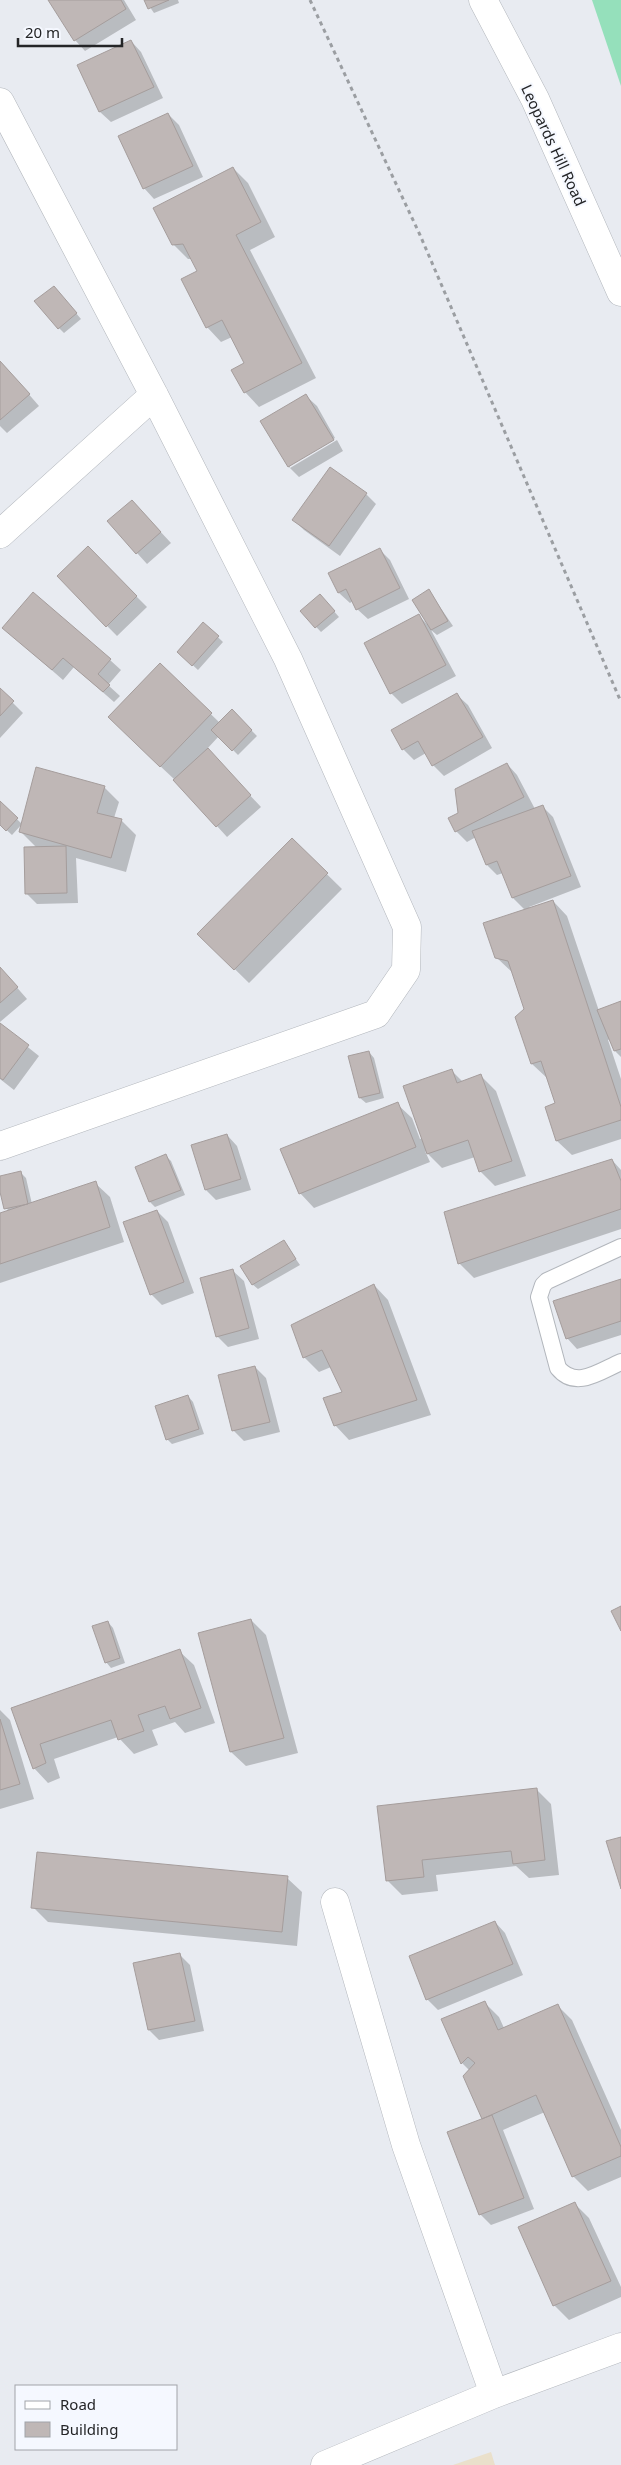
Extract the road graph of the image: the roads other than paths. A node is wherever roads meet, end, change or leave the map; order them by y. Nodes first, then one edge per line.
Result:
1 (483, 0) edge
2 (0, 102) edge
3 (621, 292) edge
4 (154, 395) junction
5 (0, 534) edge
6 (0, 1146) edge
7 (621, 1247) edge
8 (621, 1362) edge
9 (335, 1902) dead end
10 (621, 2347) edge
11 (494, 2394) junction
12 (325, 2465) edge

1 - 3 street, Leopards Hill Road
2 - 4 street
4 - 5 street
4 - 6 street
7 - 8 lane
9 - 11 street
10 - 11 street
11 - 12 street

